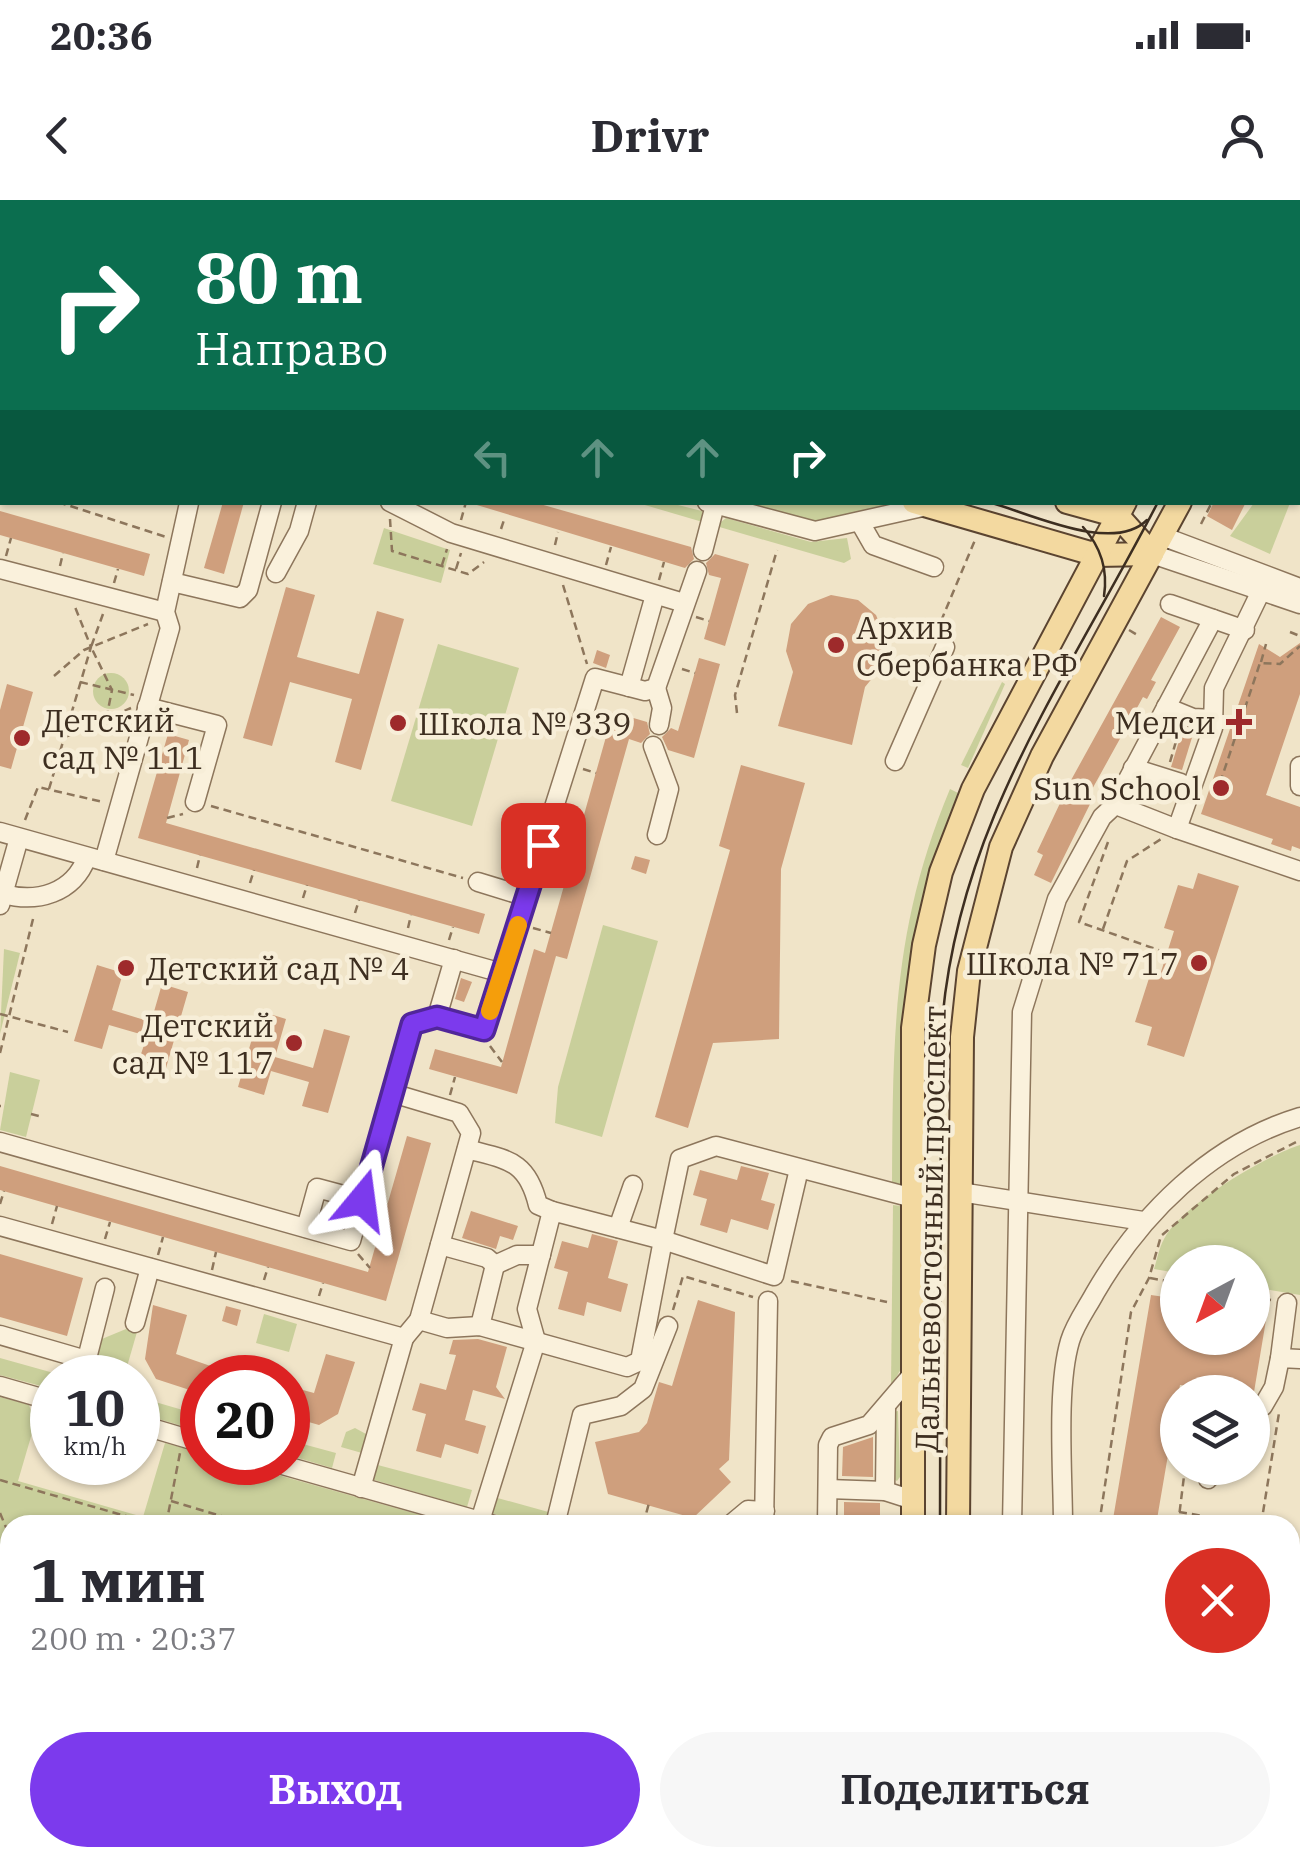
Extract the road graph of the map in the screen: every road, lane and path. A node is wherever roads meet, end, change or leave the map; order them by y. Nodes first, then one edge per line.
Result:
1 (67, 505) edge
2 (189, 505) edge
3 (271, 505) edge
4 (307, 505) edge
5 (391, 505) edge
6 (395, 505) edge
7 (711, 505) edge
8 (715, 505) edge
9 (918, 505) edge
10 (924, 505) edge
11 (1090, 505) edge
12 (1178, 505) edge
13 (1210, 505) edge
14 (1122, 509) edge
15 (861, 524) junction
16 (1200, 524) dead end
17 (976, 538) dead end
18 (181, 541) junction
19 (1157, 545) junction
20 (496, 546) junction
21 (777, 550) dead end
22 (703, 551) dead end
23 (1097, 555) junction
24 (934, 567) dead end
25 (0, 569) edge
26 (697, 572) dead end
27 (276, 573) dead end
28 (172, 582) junction
29 (563, 585) dead end
30 (66, 587) junction
31 (1300, 588) edge
32 (1261, 591) junction
33 (655, 595) junction
34 (108, 599) junction
35 (684, 603) junction
36 (1170, 604) dead end
37 (1300, 604) edge
38 (164, 612) junction
39 (1213, 619) junction
40 (1128, 630) dead end
41 (1245, 630) junction
42 (1290, 632) dead end
43 (1139, 636) dead end
44 (1300, 636) edge
45 (1266, 644) dead end
46 (91, 646) junction
47 (1300, 646) edge
48 (945, 647) joint
49 (1260, 664) junction
50 (54, 676) dead end
51 (594, 678) junction
52 (80, 682) junction
53 (629, 687) junction
54 (656, 688) junction
55 (112, 690) junction
56 (128, 694) dead end
57 (148, 707) junction
58 (1166, 707) junction
59 (737, 713) dead end
60 (1184, 714) junction
61 (1213, 719) junction
62 (106, 720) junction
63 (659, 725) dead end
64 (64, 738) junction
65 (653, 746) dead end
66 (895, 761) dead end
67 (1300, 766) edge
68 (1134, 768) junction
69 (1173, 780) joint
70 (1220, 782) dead end
71 (1300, 786) edge
72 (49, 789) junction
73 (195, 802) joint
74 (1117, 803) junction
75 (109, 804) dead end
76 (1177, 829) junction
77 (657, 834) dead end
78 (9, 835) edge
79 (95, 859) junction
80 (1300, 871) edge
81 (478, 882) joint
82 (527, 897) junction
83 (38, 899) junction
84 (2, 900) edge
85 (518, 924) junction
86 (1103, 930) dead end
87 (551, 933) dead end
88 (1109, 933) dead end
89 (1167, 953) dead end
90 (454, 959) junction
91 (502, 973) junction
92 (0, 1014) edge
93 (9, 1016) junction
94 (437, 1017) junction
95 (484, 1030) junction
96 (68, 1032) dead end
97 (0, 1052) edge
98 (502, 1062) dead end
99 (392, 1093) junction
100 (32, 1114) dead end
101 (1300, 1116) edge
102 (43, 1117) dead end
103 (1300, 1140) edge
104 (0, 1142) edge
105 (467, 1149) junction
106 (799, 1169) junction
107 (633, 1185) dead end
108 (4, 1191) dead end
109 (960, 1192) junction
110 (913, 1198) junction
111 (362, 1200) junction
112 (0, 1204) edge
113 (1017, 1204) junction
114 (552, 1211) junction
115 (1142, 1220) junction
116 (0, 1226) edge
117 (306, 1228) junction
118 (618, 1228) junction
119 (663, 1240) junction
120 (440, 1245) junction
121 (540, 1255) junction
122 (495, 1265) junction
123 (150, 1268) junction
124 (774, 1276) junction
125 (1149, 1278) junction
126 (1160, 1280) edge
127 (105, 1288) dead end
128 (768, 1301) joint
129 (1270, 1301) edge
130 (887, 1302) dead end
131 (1287, 1304) joint
132 (419, 1320) junction
133 (135, 1323) dead end
134 (480, 1326) junction
135 (668, 1326) joint
136 (0, 1335) edge
137 (404, 1338) junction
138 (536, 1341) junction
139 (49, 1355) edge
140 (88, 1355) edge
141 (1280, 1358) junction
142 (1300, 1360) edge
143 (911, 1376) junction
144 (0, 1386) edge
145 (1274, 1387) junction
146 (30, 1394) edge
147 (1270, 1394) edge
148 (886, 1408) junction
149 (180, 1456) edge
150 (310, 1473) edge
151 (0, 1480) edge
152 (1182, 1485) edge
153 (361, 1488) junction
154 (828, 1489) junction
155 (885, 1491) junction
156 (912, 1500) junction
157 (170, 1501) junction
158 (649, 1503) dead end
159 (1179, 1512) junction
160 (118, 1515) edge
161 (166, 1515) edge
162 (217, 1515) edge
163 (458, 1515) edge
164 (489, 1515) edge
165 (557, 1515) edge
166 (646, 1515) edge
167 (765, 1515) edge
168 (827, 1515) edge
169 (912, 1515) edge
170 (958, 1515) edge
171 (1012, 1515) edge
172 (1063, 1515) edge
173 (1101, 1515) edge
174 (1179, 1515) edge
175 (1198, 1515) edge
176 (1263, 1515) edge

1 - 18 path
2 - 18 street
3 - 28 street
4 - 27 street
5 - 20 path
6 - 20 street
7 - 22 street
8 - 15 street
9 - 15 street
10 - 23 main road
11 - 14 main road
12 - 19 main road, Дальневосточный проспект
13 - 16 path
14 - 19 main road
14 - 23 main road, Дальневосточный проспект
15 - 24 street
17 - 48 path
18 - 28 street
19 - 23 main road
19 - 31 street
19 - 32 street
19 - 109 main road, Дальневосточный проспект
20 - 33 street
21 - 59 path
23 - 110 main road, Дальневосточный проспект
25 - 30 street
26 - 35 street
28 - 38 street
29 - 51 path
30 - 34 street
30 - 46 path
32 - 37 street
32 - 41 street
33 - 35 street
33 - 53 street
34 - 38 street
34 - 46 path
35 - 54 street
36 - 39 street
38 - 46 path
38 - 57 street
39 - 41 street
39 - 58 street
40 - 43 path
41 - 61 street
42 - 44 path
45 - 49 path
46 - 50 path
46 - 52 path
46 - 55 path
47 - 49 path
48 - 66 street
49 - 70 path
51 - 53 street
51 - 82 street
52 - 55 path
52 - 64 path
53 - 54 street
54 - 63 street
55 - 56 path
55 - 62 path
57 - 62 path
57 - 73 street
57 - 79 street
58 - 60 street
58 - 68 street
60 - 61 street
60 - 69 path
61 - 76 street
62 - 64 path
64 - 72 path
65 - 77 street
67 - 71 street
68 - 69 street
68 - 74 street
72 - 75 path
72 - 78 path
73 - 81 path
74 - 76 street
74 - 113 street
76 - 80 street
76 - 86 path
78 - 79 street
78 - 84 street
79 - 83 street
79 - 90 street
81 - 82 street
82 - 85 street
83 - 84 street
83 - 93 path
85 - 87 path
85 - 91 street
88 - 89 path
90 - 91 street
90 - 94 street
91 - 95 street
92 - 93 path
93 - 96 path
93 - 97 path
94 - 95 street
94 - 99 street
95 - 98 path
99 - 105 street
99 - 111 street
100 - 102 path
101 - 115 street
103 - 125 path
104 - 117 street
105 - 114 street
105 - 120 street
106 - 110 street
106 - 119 street
106 - 124 street
107 - 118 street
108 - 112 path
109 - 113 street
109 - 170 main road, Дальневосточный проспект
110 - 143 main road, Дальневосточный проспект
111 - 117 street
111 - 117 street
113 - 115 street
113 - 171 street
114 - 118 street
114 - 121 street
115 - 172 street
116 - 123 street
118 - 119 street
119 - 124 street
119 - 138 street
120 - 122 street
120 - 132 street
121 - 122 street
121 - 138 street
122 - 134 street
123 - 133 street
123 - 137 street
124 - 130 path
125 - 126 path
125 - 173 path
127 - 140 street
128 - 135 path
128 - 167 street
129 - 131 path
131 - 141 street
132 - 134 street
132 - 137 street
134 - 138 street
135 - 165 street
136 - 139 street
137 - 153 street
138 - 164 street
141 - 142 street
141 - 145 street
143 - 148 street
143 - 156 main road, Дальневосточный проспект
144 - 146 street
145 - 147 street
145 - 176 path
148 - 154 street
148 - 155 street
149 - 157 path
150 - 153 street
151 - 160 path
152 - 159 path
153 - 163 street
154 - 155 street
154 - 168 street
155 - 156 street
156 - 169 main road, Дальневосточный проспект
157 - 161 path
157 - 162 path
158 - 166 path
159 - 174 path
159 - 175 path

